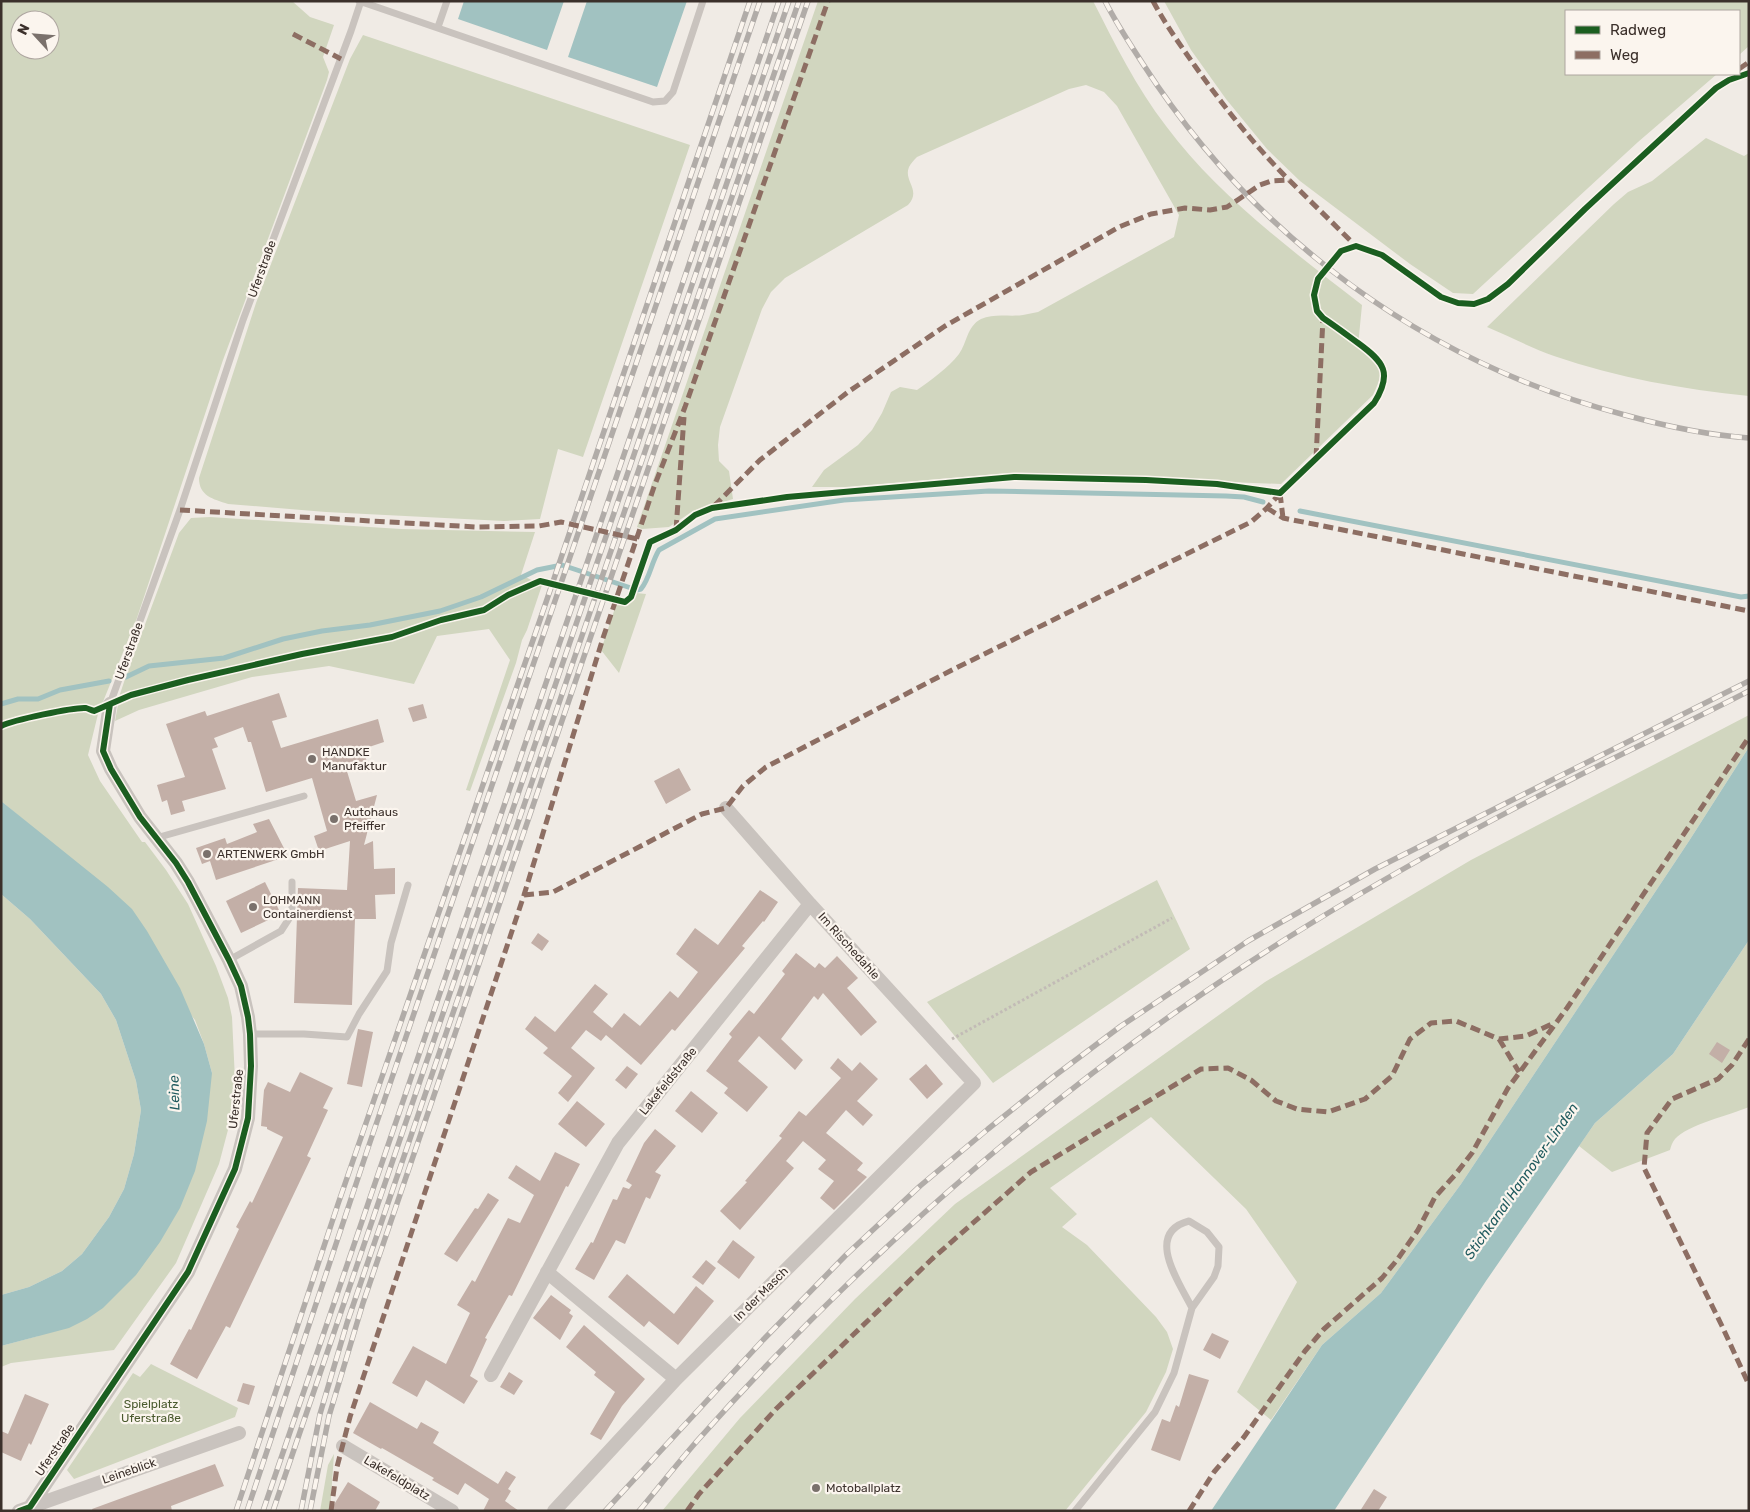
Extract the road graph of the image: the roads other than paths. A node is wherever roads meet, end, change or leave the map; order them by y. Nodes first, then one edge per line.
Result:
1 (360, 1) edge
2 (447, 1) edge
3 (703, 1) edge
4 (438, 27) junction
5 (110, 704) joint
6 (304, 796) dead end
7 (726, 808) dead end
8 (156, 838) junction
9 (292, 882) dead end
10 (408, 885) dead end
11 (810, 904) junction
12 (229, 960) junction
13 (250, 1034) junction
14 (974, 1083) joint
15 (547, 1272) junction
16 (1192, 1308) junction
17 (491, 1375) dead end
18 (676, 1380) junction
19 (239, 1433) dead end
20 (342, 1446) dead end
21 (25, 1509) edge
22 (452, 1511) edge
23 (554, 1511) edge
24 (1074, 1511) edge

1 - 4 lane
1 - 5 lane, Uferstraße
2 - 4 lane
3 - 4 lane
5 - 8 street, Uferstraße
6 - 8 lane
7 - 11 street, Im Rischedahle
8 - 12 street, Uferstraße
9 - 12 lane
10 - 13 lane
11 - 14 street, Im Rischedahle
11 - 15 street, Lakefeldstraße
12 - 13 street, Uferstraße
13 - 21 street, Uferstraße
14 - 18 street, In der Masch
15 - 17 street, Lakefeldstraße
15 - 18 street
16 - 16 lane
16 - 24 lane
18 - 23 street, In der Masch
19 - 21 street, Leineblick
20 - 22 street, Lakefeldplatz

